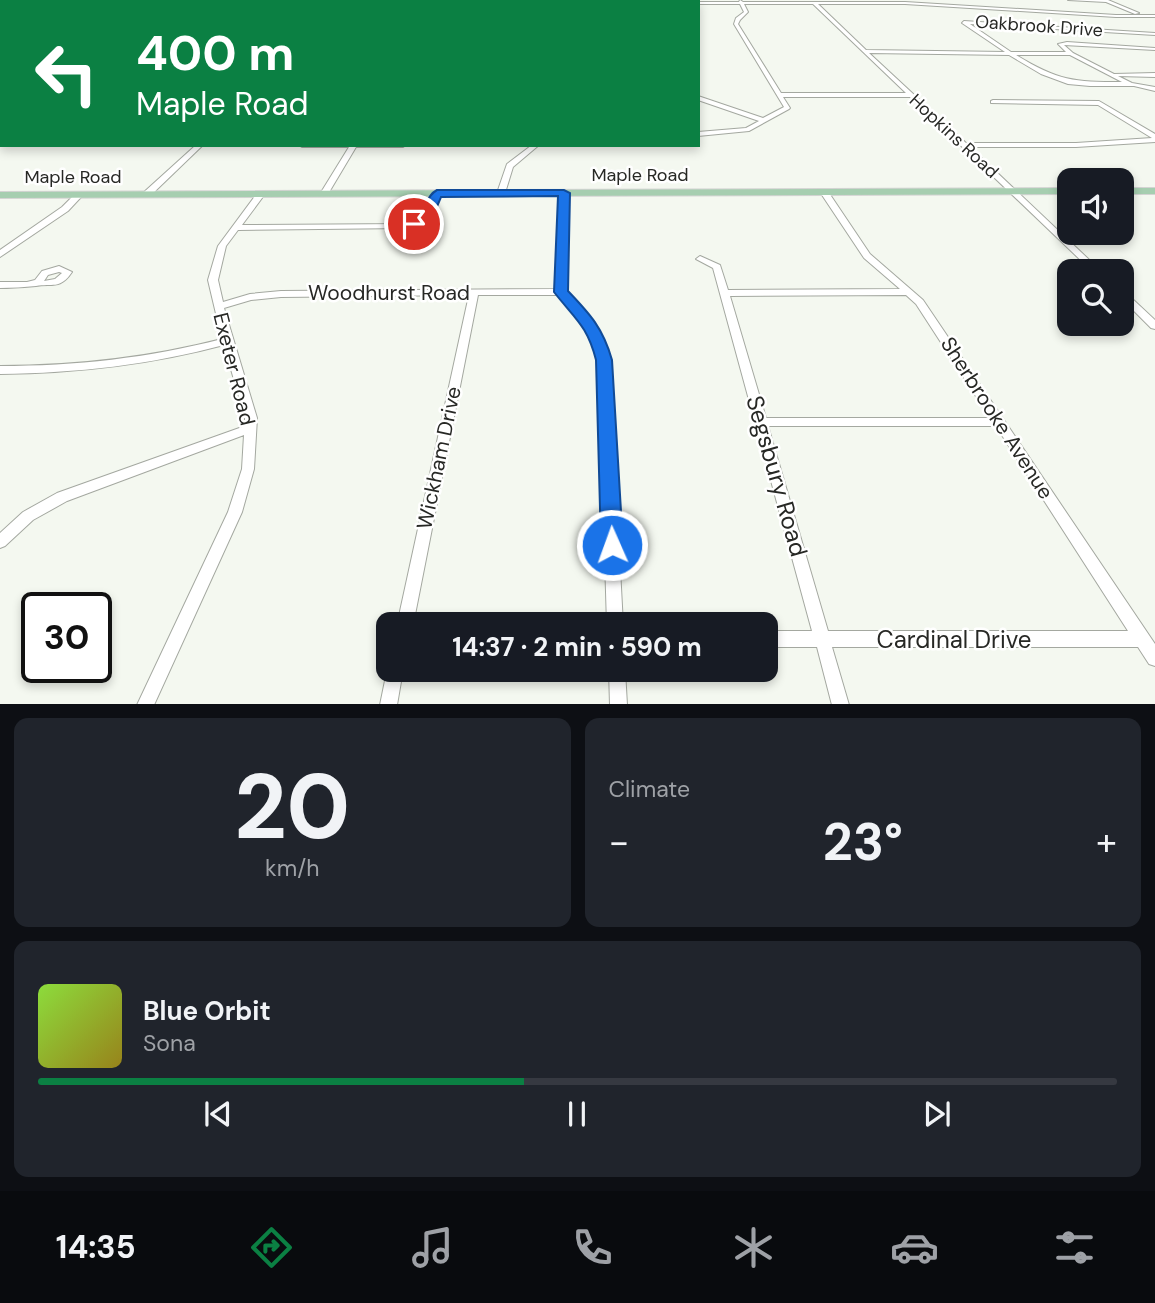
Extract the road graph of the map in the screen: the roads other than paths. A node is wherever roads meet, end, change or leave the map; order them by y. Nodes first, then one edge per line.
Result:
1 (1070, 0) edge
2 (1105, 0) edge
3 (700, 1) edge
4 (741, 1) edge
5 (812, 1) edge
6 (874, 1) edge
7 (1144, 16) junction
8 (1155, 16) edge
9 (1155, 34) edge
10 (1155, 49) edge
11 (864, 51) junction
12 (1015, 54) junction
13 (1071, 54) junction
14 (1113, 74) junction
15 (1155, 75) edge
16 (1132, 85) junction
17 (1154, 88) edge
18 (781, 95) junction
19 (910, 95) junction
20 (700, 99) edge
21 (993, 102) dead end
22 (765, 121) junction
23 (700, 134) edge
24 (1155, 139) edge
25 (964, 145) junction
26 (198, 147) edge
27 (352, 147) edge
28 (534, 147) edge
29 (1012, 190) junction
30 (1057, 191) edge
31 (1134, 191) edge
32 (1155, 191) edge
33 (824, 192) junction
34 (501, 193) junction
35 (564, 193) junction
36 (261, 194) junction
37 (324, 194) junction
38 (437, 194) junction
39 (0, 195) edge
40 (79, 195) junction
41 (146, 195) junction
42 (234, 228) junction
43 (0, 254) edge
44 (700, 259) dead end
45 (1084, 259) edge
46 (38, 282) dead end
47 (0, 285) edge
48 (474, 292) junction
49 (561, 292) junction
50 (909, 292) junction
51 (725, 293) junction
52 (219, 306) junction
53 (1134, 306) edge
54 (1155, 326) edge
55 (227, 341) junction
56 (0, 370) edge
57 (761, 422) junction
58 (999, 422) junction
59 (251, 428) junction
60 (0, 542) edge
61 (407, 612) edge
62 (614, 612) edge
63 (778, 639) edge
64 (822, 639) junction
65 (1142, 639) junction
66 (1155, 658) edge
67 (393, 682) edge
68 (617, 682) edge
69 (145, 704) edge
70 (388, 704) edge
71 (618, 704) edge
72 (841, 704) edge

1 - 2 street
2 - 7 street
3 - 4 street
4 - 5 street
4 - 18 street
5 - 6 street
5 - 11 street, Hopkins Road
6 - 7 street
7 - 8 street
9 - 12 street, Oakbrook Drive
10 - 13 street
11 - 12 street
11 - 19 street, Hopkins Road
12 - 13 street
12 - 16 street, Oakbrook Drive
13 - 14 street
14 - 15 street
14 - 16 street
16 - 17 street, Oakbrook Drive
18 - 19 street
18 - 22 street
19 - 25 street, Hopkins Road
20 - 22 street
21 - 24 street
22 - 23 street
24 - 25 street
25 - 29 street, Hopkins Road
26 - 41 street
27 - 37 street
28 - 34 street
29 - 30 main road, Maple Road
29 - 33 main road, Maple Road
29 - 45 street, Hopkins Road
31 - 32 main road
33 - 35 main road, Maple Road
33 - 50 street, Sherbrooke Avenue
34 - 35 main road, Maple Road
34 - 38 main road, Maple Road
35 - 49 street
36 - 37 main road, Maple Road
36 - 41 main road, Maple Road
36 - 42 street, Exeter Road
37 - 38 main road, Maple Road
38 - 42 street
39 - 40 main road, Maple Road
40 - 41 main road, Maple Road
40 - 43 street
42 - 52 street, Exeter Road
44 - 51 street, Segsbury Road
46 - 47 street
48 - 49 street, Woodhurst Road
48 - 52 street, Woodhurst Road
48 - 61 street, Wickham Drive
49 - 62 street
50 - 51 street
50 - 58 street, Sherbrooke Avenue
51 - 57 street, Segsbury Road
52 - 55 street, Exeter Road
53 - 54 street
55 - 56 street
55 - 59 street, Exeter Road
57 - 58 street
57 - 64 street, Segsbury Road
58 - 65 street, Sherbrooke Avenue
59 - 60 street
59 - 69 street, Exeter Road
63 - 64 street, Cardinal Drive
64 - 65 street, Cardinal Drive
64 - 72 street, Segsbury Road
65 - 66 street, Sherbrooke Avenue
67 - 70 street
68 - 71 street

